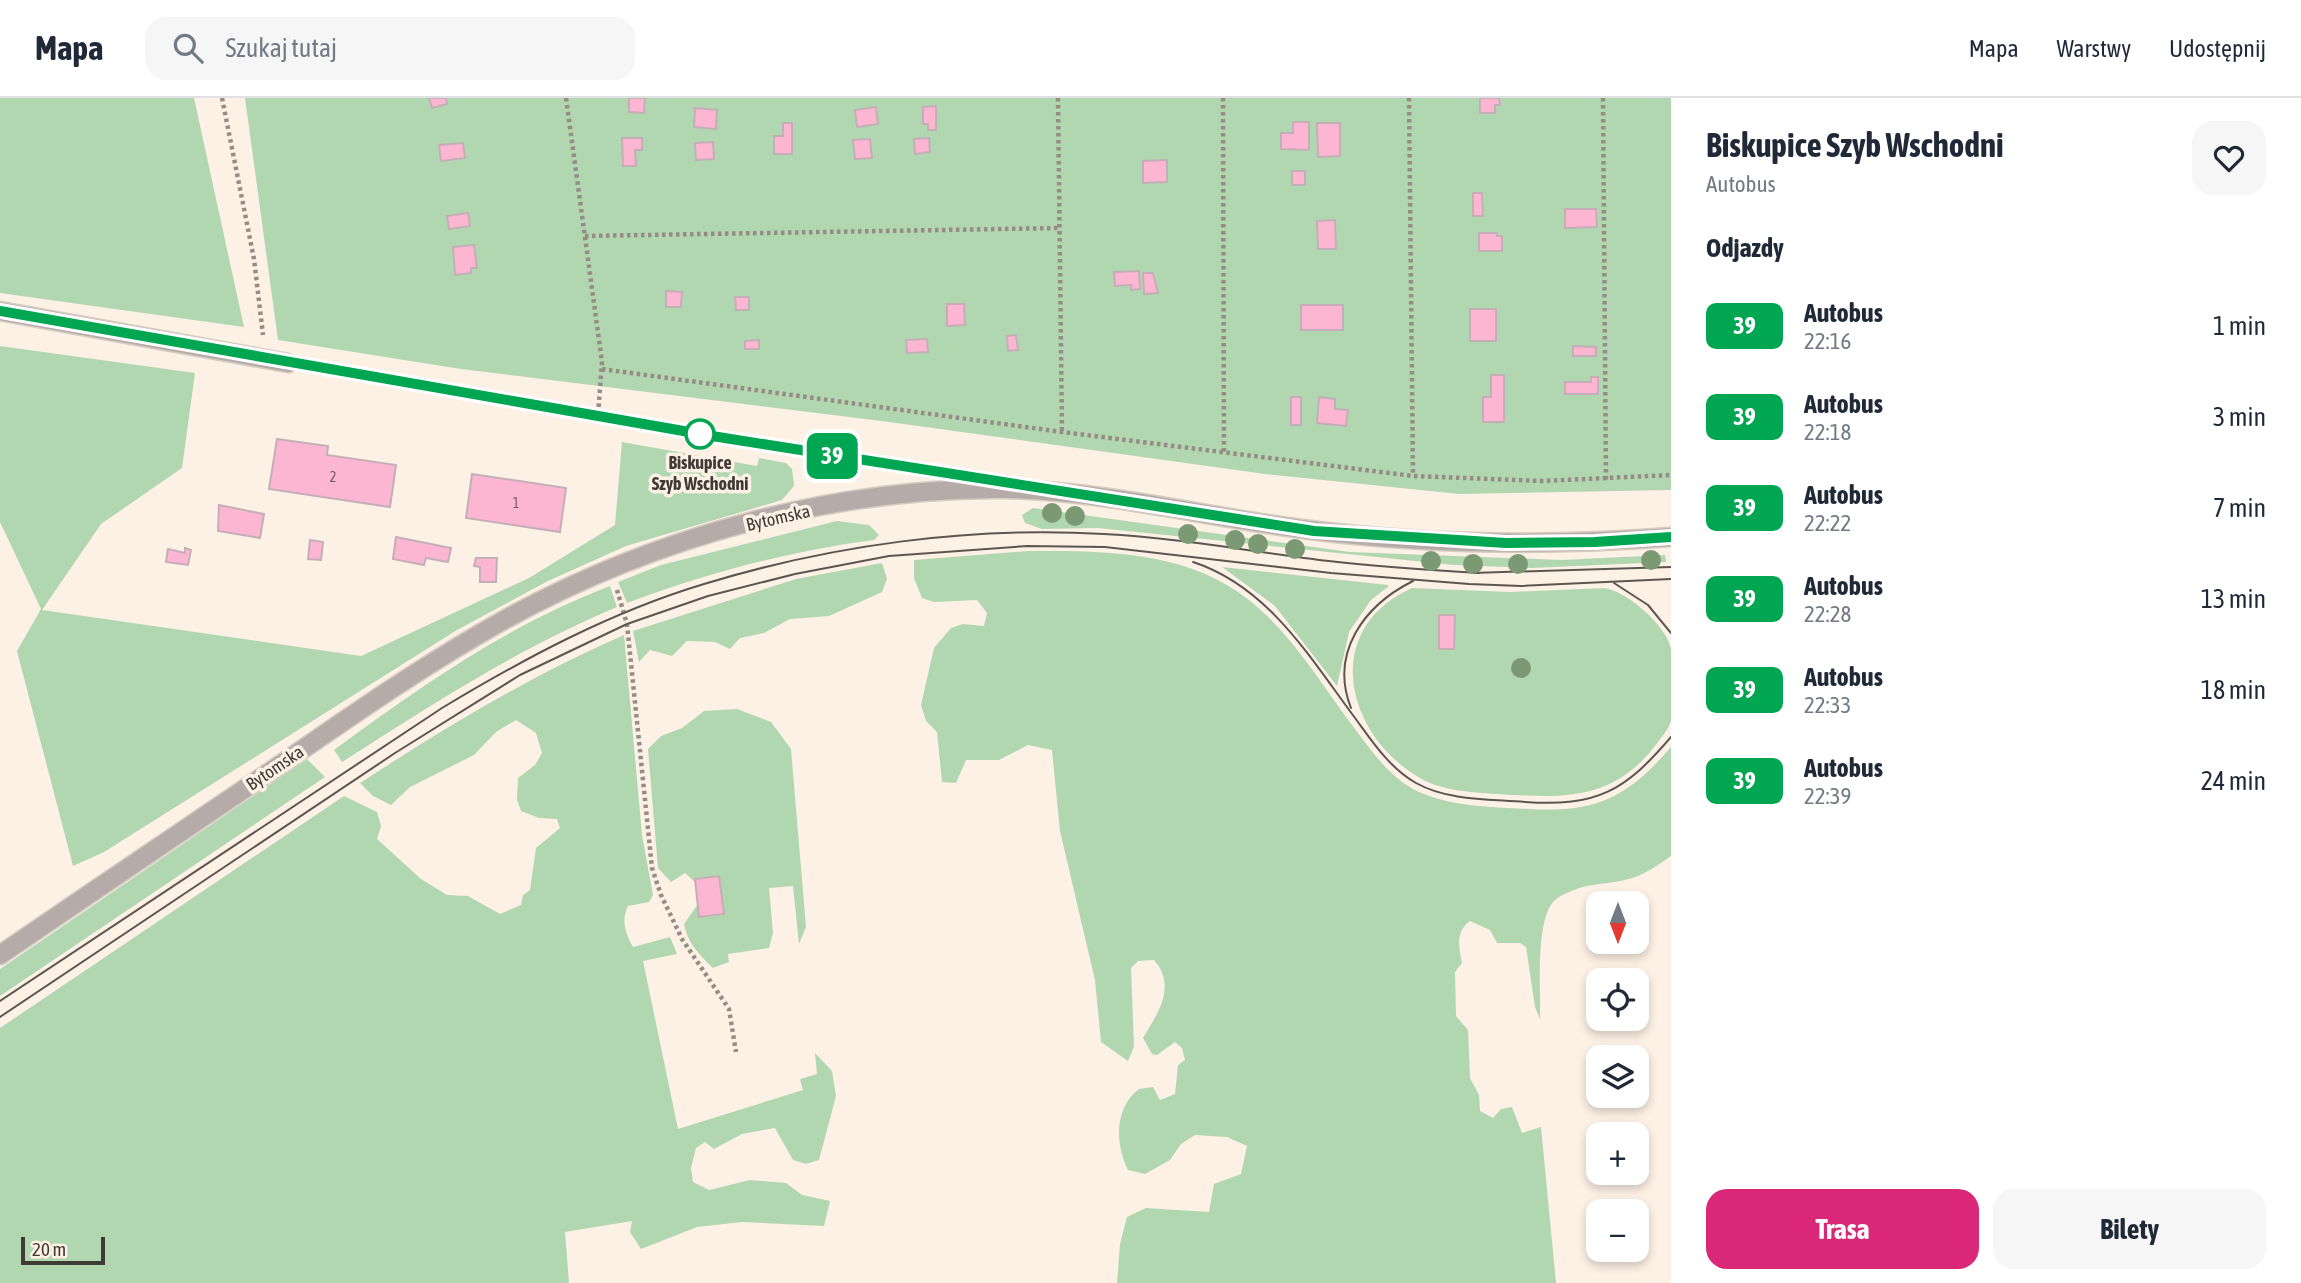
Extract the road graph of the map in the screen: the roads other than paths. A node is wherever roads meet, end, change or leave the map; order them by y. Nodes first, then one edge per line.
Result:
1 (0, 311) edge
2 (288, 363) dead end
3 (1671, 537) edge
4 (0, 955) edge

1 - 2 street
3 - 4 street, Bytomska

